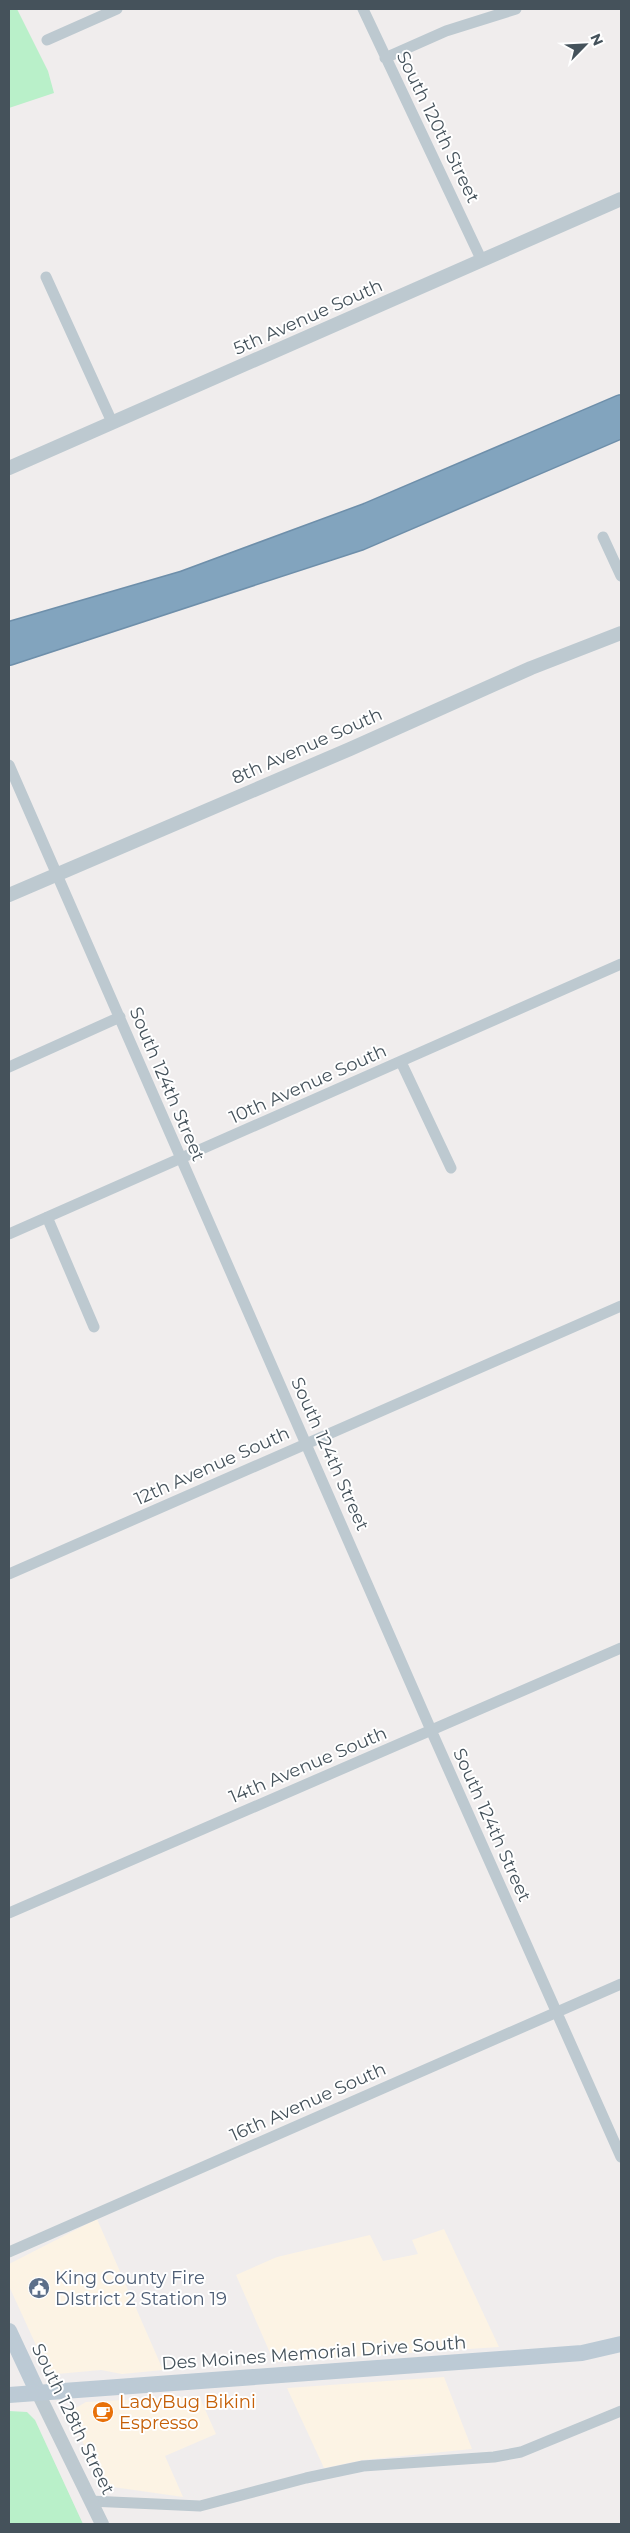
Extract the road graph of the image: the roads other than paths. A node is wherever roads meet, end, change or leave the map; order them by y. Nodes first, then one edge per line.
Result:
1 (116, 9) edge
2 (363, 9) edge
3 (516, 9) edge
4 (47, 40) dead end
5 (385, 58) junction
6 (621, 200) edge
7 (482, 261) junction
8 (46, 276) dead end
9 (621, 406) edge
10 (112, 422) junction
11 (621, 427) edge
12 (9, 468) edge
13 (603, 537) dead end
14 (621, 576) edge
15 (9, 633) edge
16 (621, 633) edge
17 (9, 654) edge
18 (9, 765) edge
19 (56, 875) junction
20 (9, 896) edge
21 (621, 964) edge
22 (120, 1018) junction
23 (401, 1062) junction
24 (9, 1067) edge
25 (180, 1159) junction
26 (451, 1168) dead end
27 (47, 1217) junction
28 (9, 1234) edge
29 (621, 1306) edge
30 (94, 1327) dead end
31 (306, 1444) junction
32 (9, 1574) edge
33 (621, 1648) edge
34 (431, 1730) junction
35 (9, 1913) edge
36 (621, 1984) edge
37 (555, 2012) junction
38 (621, 2156) edge
39 (9, 2252) edge
40 (9, 2331) edge
41 (621, 2344) edge
42 (38, 2394) junction
43 (9, 2395) edge
44 (621, 2411) edge
45 (90, 2501) junction
46 (102, 2524) edge

1 - 4 street
2 - 5 street, South 120th Street
3 - 5 street
5 - 7 street, South 120th Street
6 - 7 street, 5th Avenue South
7 - 10 street, 5th Avenue South
8 - 10 street
9 - 15 highway
10 - 12 street, 5th Avenue South
11 - 17 highway
13 - 14 street
16 - 19 street, 8th Avenue South
18 - 19 street, South 124th Street
19 - 20 street, 8th Avenue South
19 - 22 street, South 124th Street
21 - 23 street, 10th Avenue South
22 - 24 street
22 - 25 street, South 124th Street
23 - 25 street, 10th Avenue South
23 - 26 street
25 - 27 street, 10th Avenue South
25 - 31 street, South 124th Street
27 - 28 street, 10th Avenue South
27 - 30 street
29 - 31 street, 12th Avenue South
31 - 32 street, 12th Avenue South
31 - 34 street, South 124th Street
33 - 34 street, 14th Avenue South
34 - 35 street, 14th Avenue South
34 - 37 street, South 124th Street
36 - 37 street, 16th Avenue South
37 - 38 street, South 124th Street
37 - 39 street, 16th Avenue South
40 - 42 main road, South 128th Street
41 - 42 main road, Des Moines Memorial Drive South
42 - 43 main road, Des Moines Memorial Drive South
42 - 45 street, South 128th Street
44 - 45 street
45 - 46 street, South 128th Street

